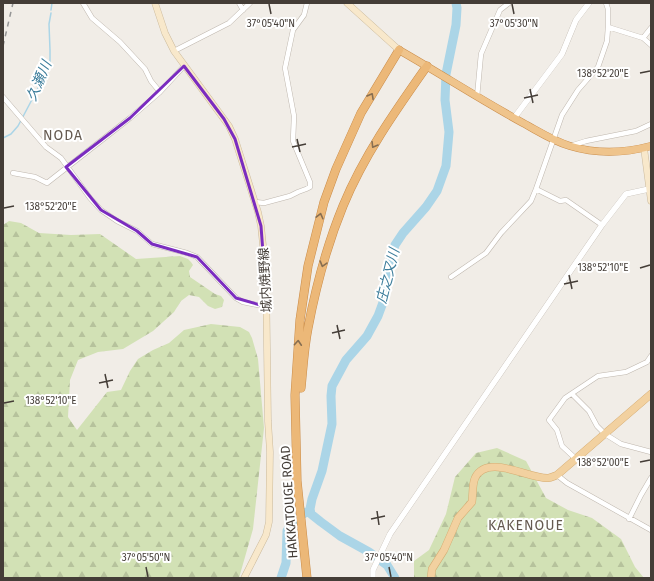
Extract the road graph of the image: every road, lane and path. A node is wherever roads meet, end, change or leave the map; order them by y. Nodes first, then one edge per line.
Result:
1 (83, 3) edge
2 (155, 3) edge
3 (240, 3) edge
4 (250, 3) edge
5 (307, 3) edge
6 (347, 3) edge
7 (509, 3) edge
8 (589, 3) edge
9 (606, 3) edge
10 (243, 10) junction
11 (608, 27) junction
12 (651, 28) edge
13 (643, 38) junction
14 (651, 45) edge
15 (399, 50) junction
16 (174, 51) junction
17 (184, 66) junction
18 (427, 66) junction
19 (160, 92) junction
20 (3, 97) edge
21 (477, 97) junction
22 (514, 118) junction
23 (651, 124) edge
24 (553, 139) junction
25 (569, 146) junction
26 (648, 147) edge
27 (66, 167) junction
28 (13, 173) dead end
29 (536, 189) junction
30 (650, 189) junction
31 (651, 201) edge
32 (255, 202) junction
33 (602, 225) junction
34 (451, 277) dead end
35 (267, 307) junction
36 (651, 356) edge
37 (572, 394) junction
38 (651, 394) edge
39 (296, 424) junction
40 (605, 434) junction
41 (651, 452) edge
42 (576, 459) junction
43 (557, 475) junction
44 (651, 478) edge
45 (629, 519) junction
46 (651, 530) edge
47 (244, 578) edge
48 (307, 578) edge
49 (373, 578) edge
50 (431, 578) edge

1 - 19 street
2 - 16 main road, 城内焼野線
3 - 10 street
4 - 10 street
5 - 32 street
6 - 15 main road
7 - 21 street
8 - 22 street
9 - 11 street
10 - 16 street
11 - 13 street
11 - 24 street
12 - 13 street
13 - 14 street
15 - 18 highway
39 -> 15 highway
16 - 17 main road, 城内焼野線
17 - 19 street
17 - 32 main road, 城内焼野線
18 - 21 highway
18 -> 39 highway
19 - 27 street
20 - 27 street
21 - 22 highway
22 - 24 highway
23 - 25 street
24 - 25 highway
24 - 29 street
25 - 26 highway
26 - 30 main road
27 - 28 street
27 - 35 street
29 - 33 street
29 - 34 street
30 - 31 main road
30 - 33 street
32 - 35 main road, 城内焼野線
33 - 49 street
35 - 47 main road, 城内焼野線
36 - 37 street
37 - 40 street
37 - 42 street
38 - 40 main road
39 - 48 highway, HAKKATOUGE ROAD
40 - 41 street
40 - 42 main road
42 - 43 main road
43 - 45 street
43 - 50 main road
44 - 45 street
45 - 46 street

